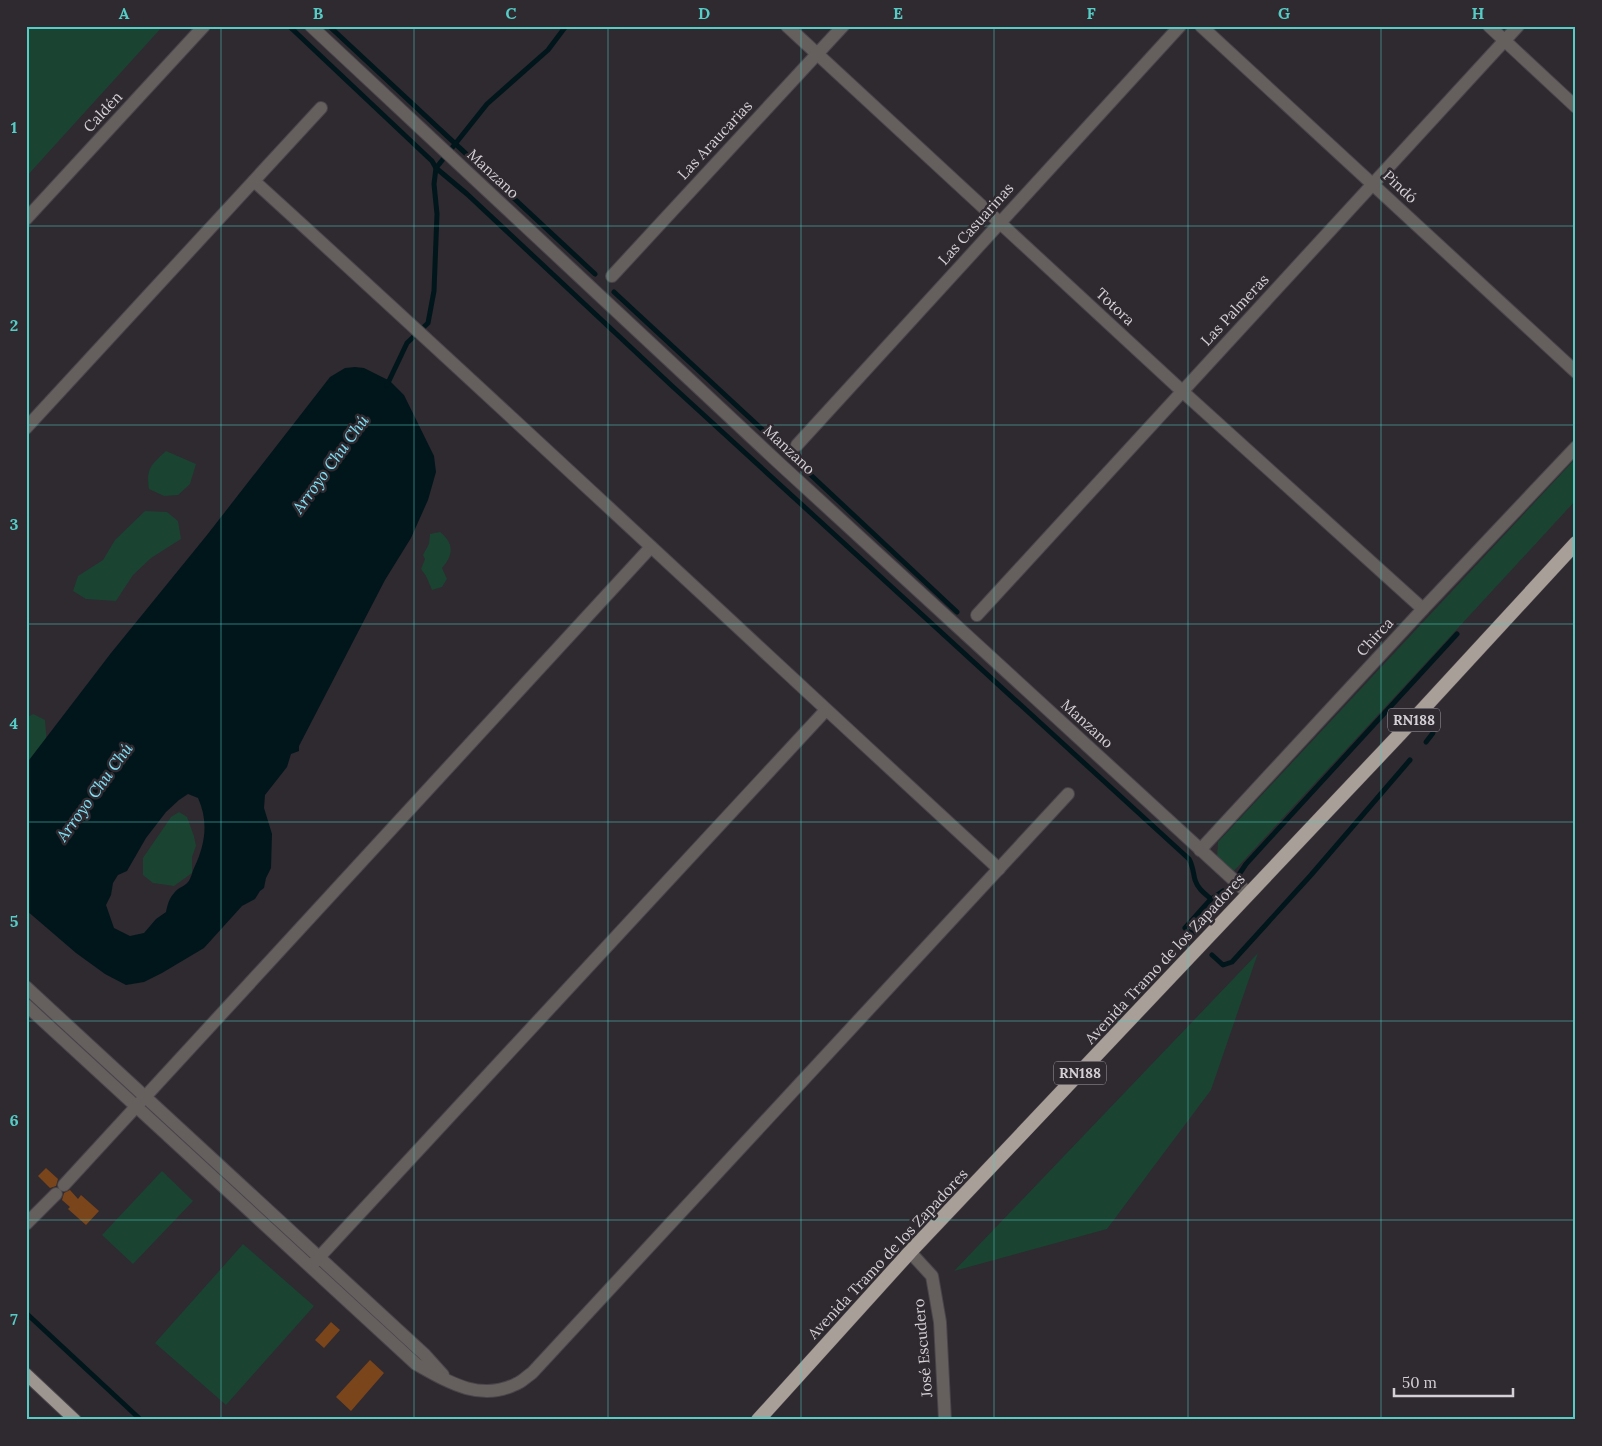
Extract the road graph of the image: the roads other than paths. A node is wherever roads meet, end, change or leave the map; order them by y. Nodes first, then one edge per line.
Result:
1 (204, 26) edge
2 (311, 26) edge
3 (787, 26) edge
4 (843, 26) edge
5 (1180, 26) edge
6 (1201, 26) edge
7 (1489, 26) edge
8 (1518, 26) edge
9 (1504, 41) junction
10 (817, 54) junction
11 (1576, 107) edge
12 (321, 108) dead end
13 (254, 181) junction
14 (1374, 185) junction
15 (26, 219) edge
16 (999, 223) junction
17 (612, 276) dead end
18 (1576, 372) edge
19 (1182, 391) junction
20 (26, 428) edge
21 (797, 444) dead end
22 (1576, 447) edge
23 (1576, 543) edge
24 (651, 547) junction
25 (1423, 609) junction
26 (977, 616) dead end
27 (826, 710) junction
28 (1068, 794) dead end
29 (1200, 850) junction
30 (999, 869) junction
31 (1249, 894) junction
32 (26, 987) edge
33 (26, 1005) edge
34 (141, 1102) junction
35 (26, 1224) edge
36 (910, 1252) junction
37 (315, 1262) junction
38 (26, 1374) edge
39 (75, 1420) edge
40 (758, 1420) edge
41 (945, 1420) edge

1 - 15 street, Caldén
2 - 29 street, Manzano
3 - 10 street, Totora
4 - 10 street, Las Araucarias
5 - 16 street, Las Casuarinas
6 - 14 street, Pindó
7 - 9 street
8 - 9 street, Las Palmeras
9 - 11 street
9 - 14 street, Las Palmeras
10 - 16 street, Totora
10 - 17 street, Las Araucarias
12 - 13 street
13 - 20 street
13 - 24 street
14 - 18 street, Pindó
14 - 19 street, Las Palmeras
16 - 19 street, Totora
16 - 21 street, Las Casuarinas
19 - 25 street, Totora
19 - 26 street, Las Palmeras
22 - 25 street, Chirca
23 - 31 highway, Avenida Tramo de los Zapadores / RN188
24 - 27 street
24 - 34 street
25 - 29 street, Chirca
27 - 30 street
27 - 37 street
28 - 30 street
29 - 31 street, Manzano
30 - 37 street
31 - 36 highway, Avenida Tramo de los Zapadores / RN188
32 - 34 street
33 - 34 street
34 - 35 street
34 - 37 street
36 - 40 highway, Avenida Tramo de los Zapadores / RN188
36 - 41 street, José Escudero
38 - 39 main road

